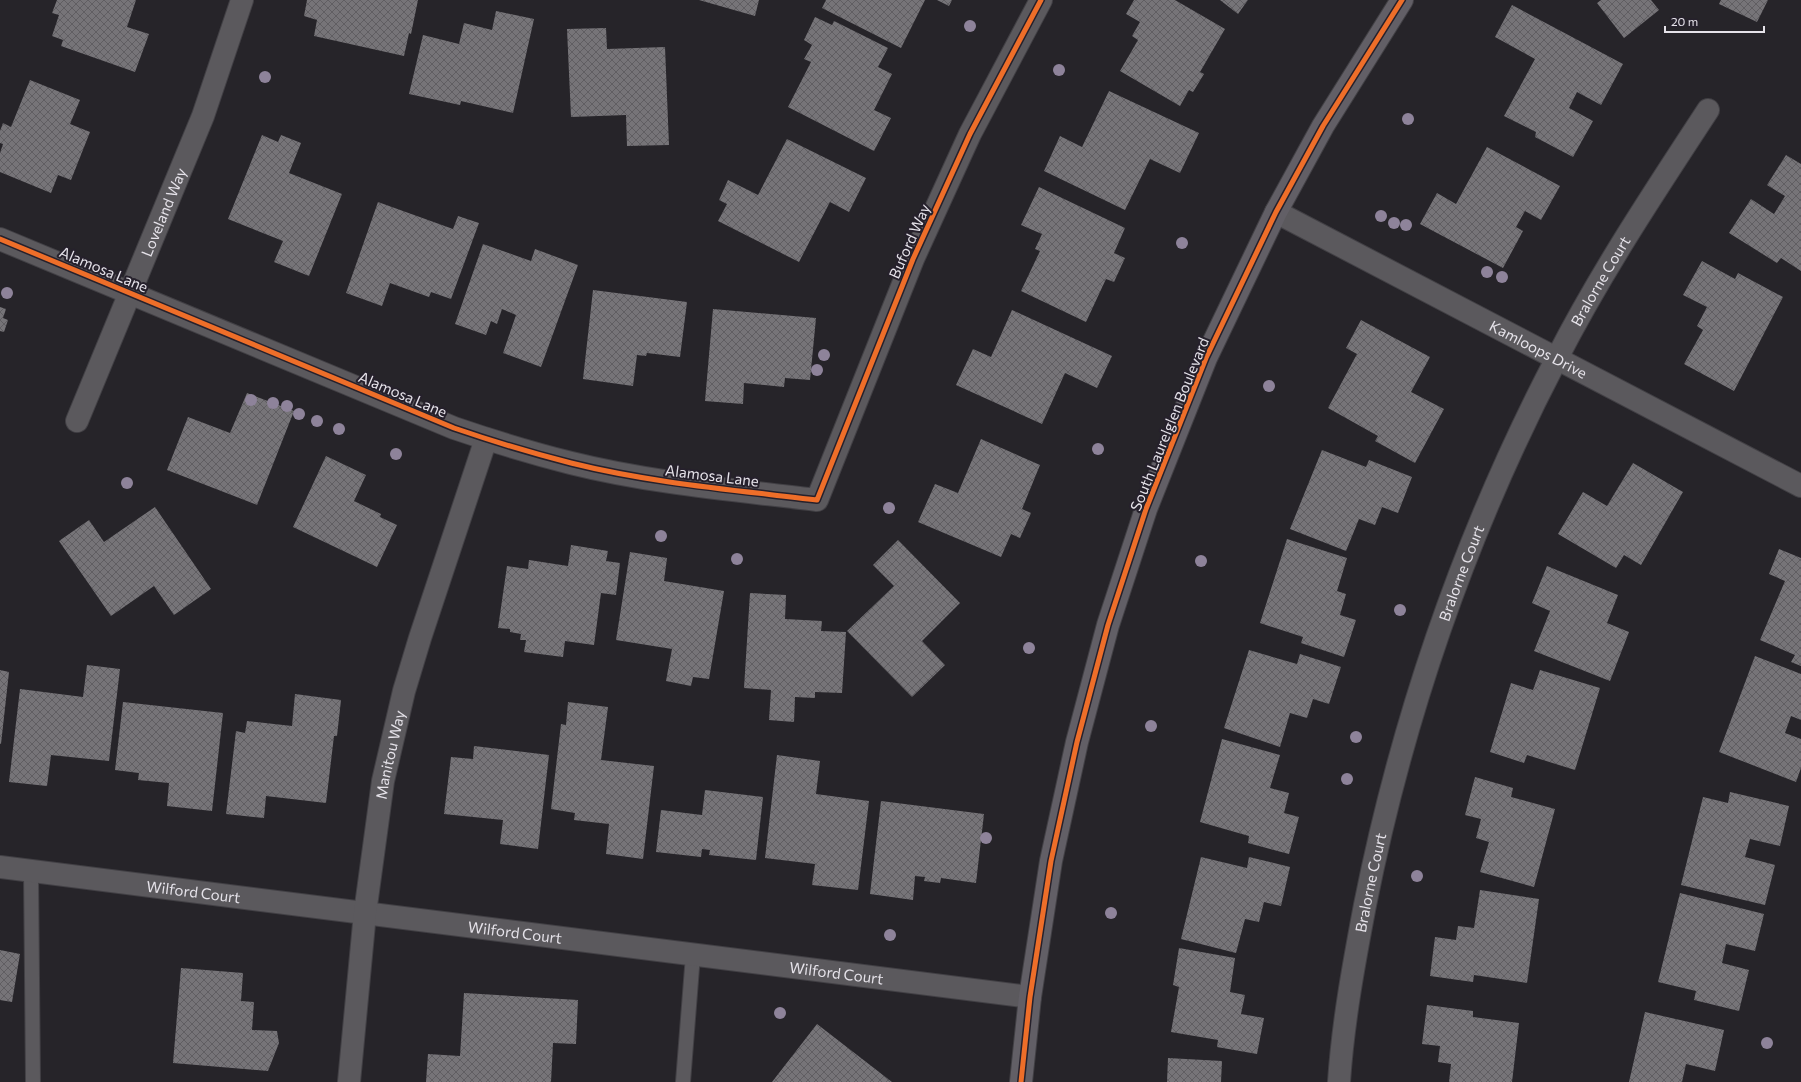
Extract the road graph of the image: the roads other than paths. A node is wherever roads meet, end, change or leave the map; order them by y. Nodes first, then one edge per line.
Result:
1 (242, 0) edge
2 (1040, 0) edge
3 (1402, 0) edge
4 (1708, 110) dead end
5 (1276, 212) junction
6 (0, 239) edge
7 (131, 293) junction
8 (1557, 358) junction
9 (77, 421) dead end
10 (486, 439) junction
11 (1801, 486) edge
12 (817, 500) joint
13 (0, 867) edge
14 (31, 871) junction
15 (365, 913) junction
16 (693, 954) junction
17 (1030, 997) junction
18 (32, 1082) edge
19 (349, 1082) edge
20 (683, 1082) edge
21 (1021, 1082) edge
22 (1339, 1082) edge

1 - 7 street, Loveland Way
2 - 12 street, Buford Way
3 - 5 street, South Laurelglen Boulevard
4 - 8 street, Bralorne Court
5 - 8 street, Kamloops Drive
5 - 17 street, South Laurelglen Boulevard
6 - 7 street, Alamosa Lane
7 - 9 street, Loveland Way
7 - 10 street, Alamosa Lane
8 - 11 street, Kamloops Drive
8 - 22 street, Bralorne Court
10 - 12 street, Alamosa Lane
10 - 15 street, Manitou Way
13 - 14 street, Wilford Court
14 - 15 street, Wilford Court
14 - 18 lane
15 - 16 street, Wilford Court
15 - 19 street, Manitou Way
16 - 17 street, Wilford Court
16 - 20 lane
17 - 21 street, South Laurelglen Boulevard

